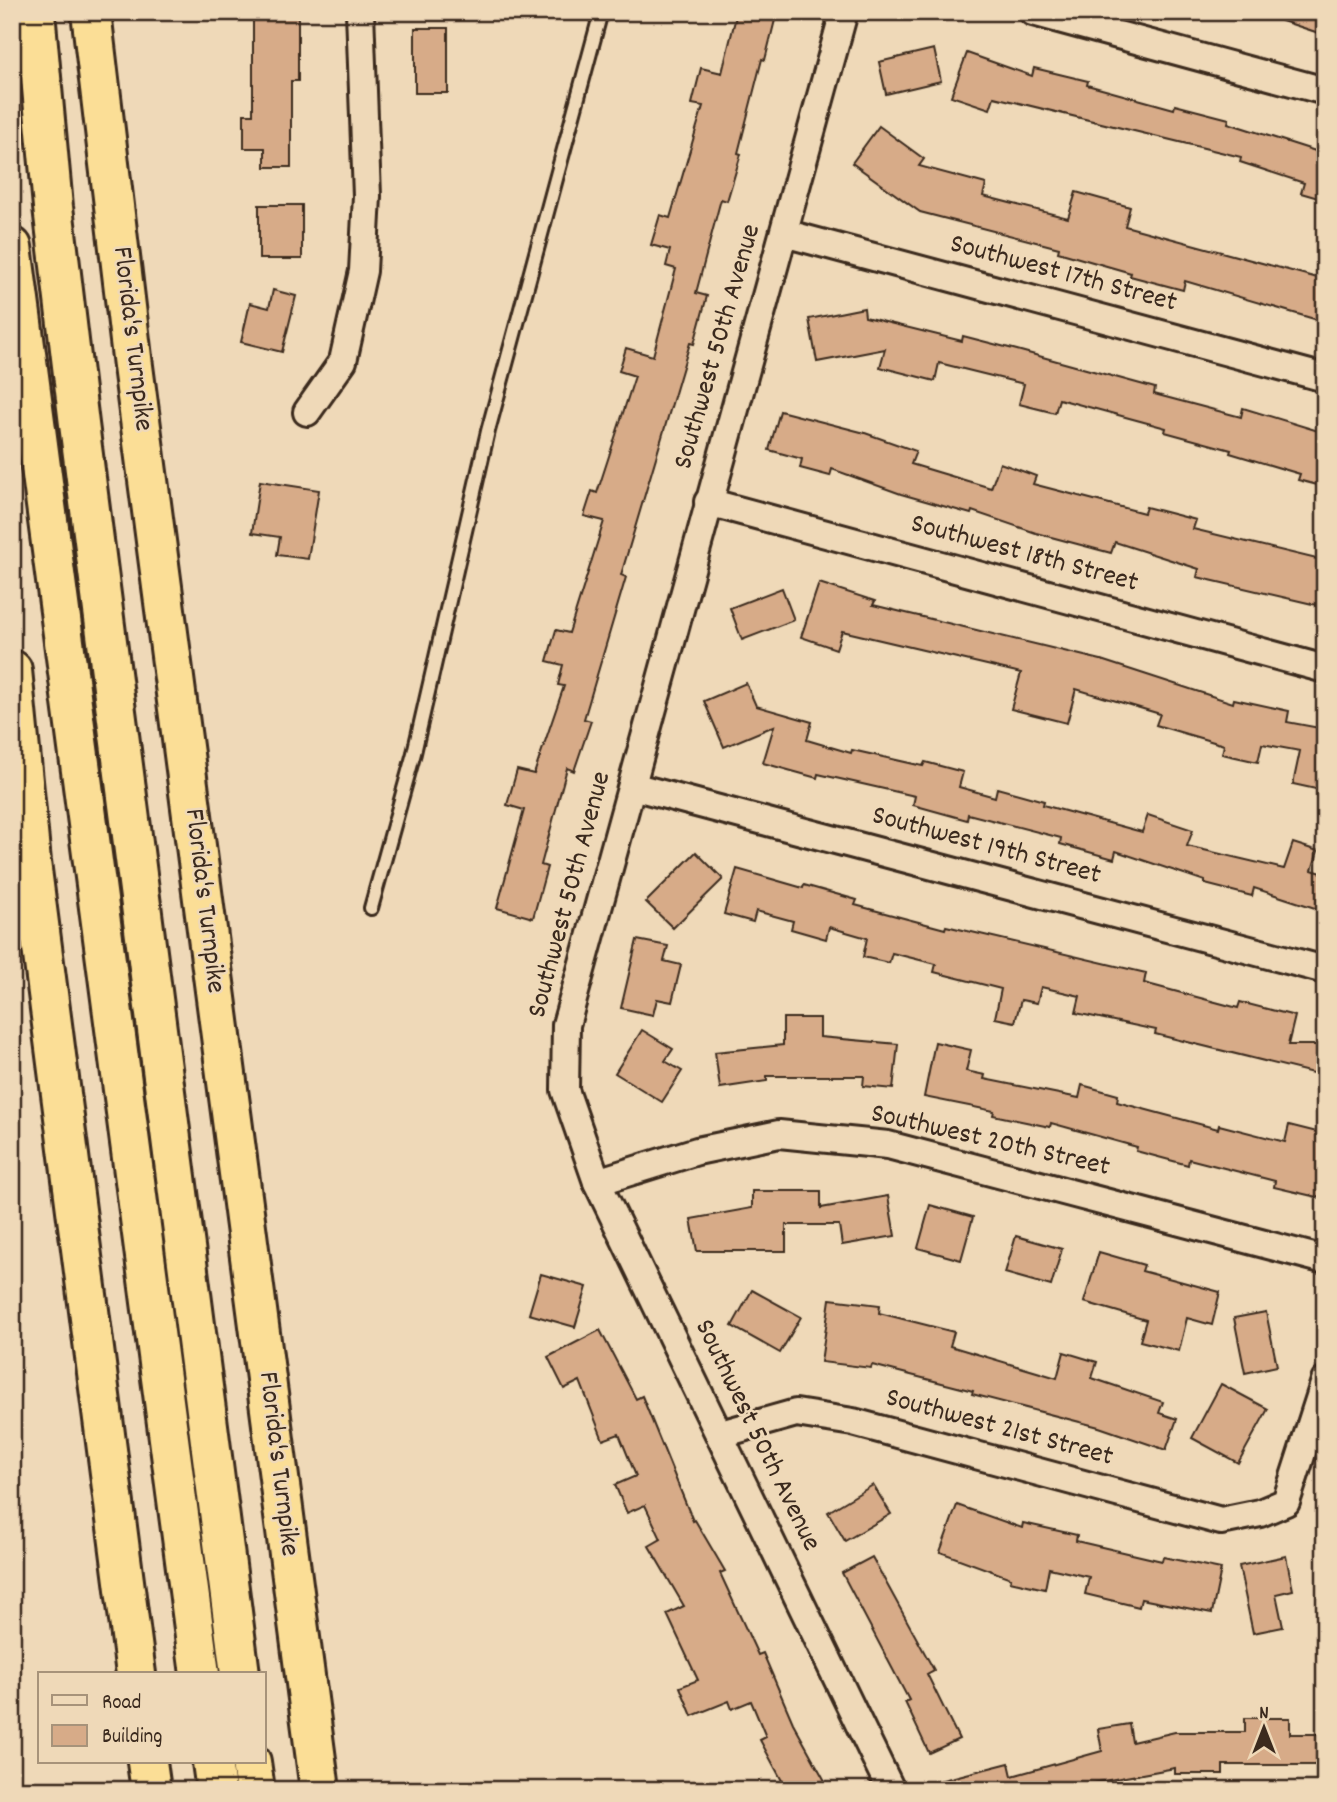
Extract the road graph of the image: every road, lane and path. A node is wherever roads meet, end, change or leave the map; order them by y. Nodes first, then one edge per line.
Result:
1 (35, 12) edge
2 (91, 12) edge
3 (360, 12) edge
4 (601, 12) edge
5 (844, 12) edge
6 (1033, 12) edge
7 (1325, 91) edge
8 (784, 233) junction
9 (12, 247) edge
10 (1325, 378) edge
11 (307, 412) dead end
12 (708, 502) junction
13 (1325, 669) edge
14 (12, 670) edge
15 (632, 786) junction
16 (370, 908) dead end
17 (1325, 970) edge
18 (597, 1182) junction
19 (1325, 1260) edge
20 (1325, 1381) edge
21 (721, 1434) junction
22 (136, 1672) edge
23 (200, 1672) edge
24 (240, 1672) edge
25 (147, 1764) edge
26 (212, 1764) edge
27 (251, 1764) edge
28 (151, 1790) edge
29 (216, 1790) edge
30 (255, 1790) edge
31 (320, 1790) edge
32 (891, 1790) edge

1 - 24 highway
2 - 31 highway, Florida's Turnpike
3 - 11 street
4 - 16 lane
5 - 8 street, Southwest 50th Avenue
6 - 7 street
8 - 10 street, Southwest 17th Street
8 - 12 street, Southwest 50th Avenue
9 - 23 highway
12 - 13 street, Southwest 18th Street
12 - 15 street, Southwest 50th Avenue
14 - 22 highway
15 - 17 street, Southwest 19th Street
15 - 18 street, Southwest 50th Avenue
18 - 19 street, Southwest 20th Street
18 - 21 street, Southwest 50th Avenue
20 - 21 street, Southwest 21st Street
21 - 32 street, Southwest 50th Avenue
25 - 28 highway
26 - 29 highway
27 - 30 highway

